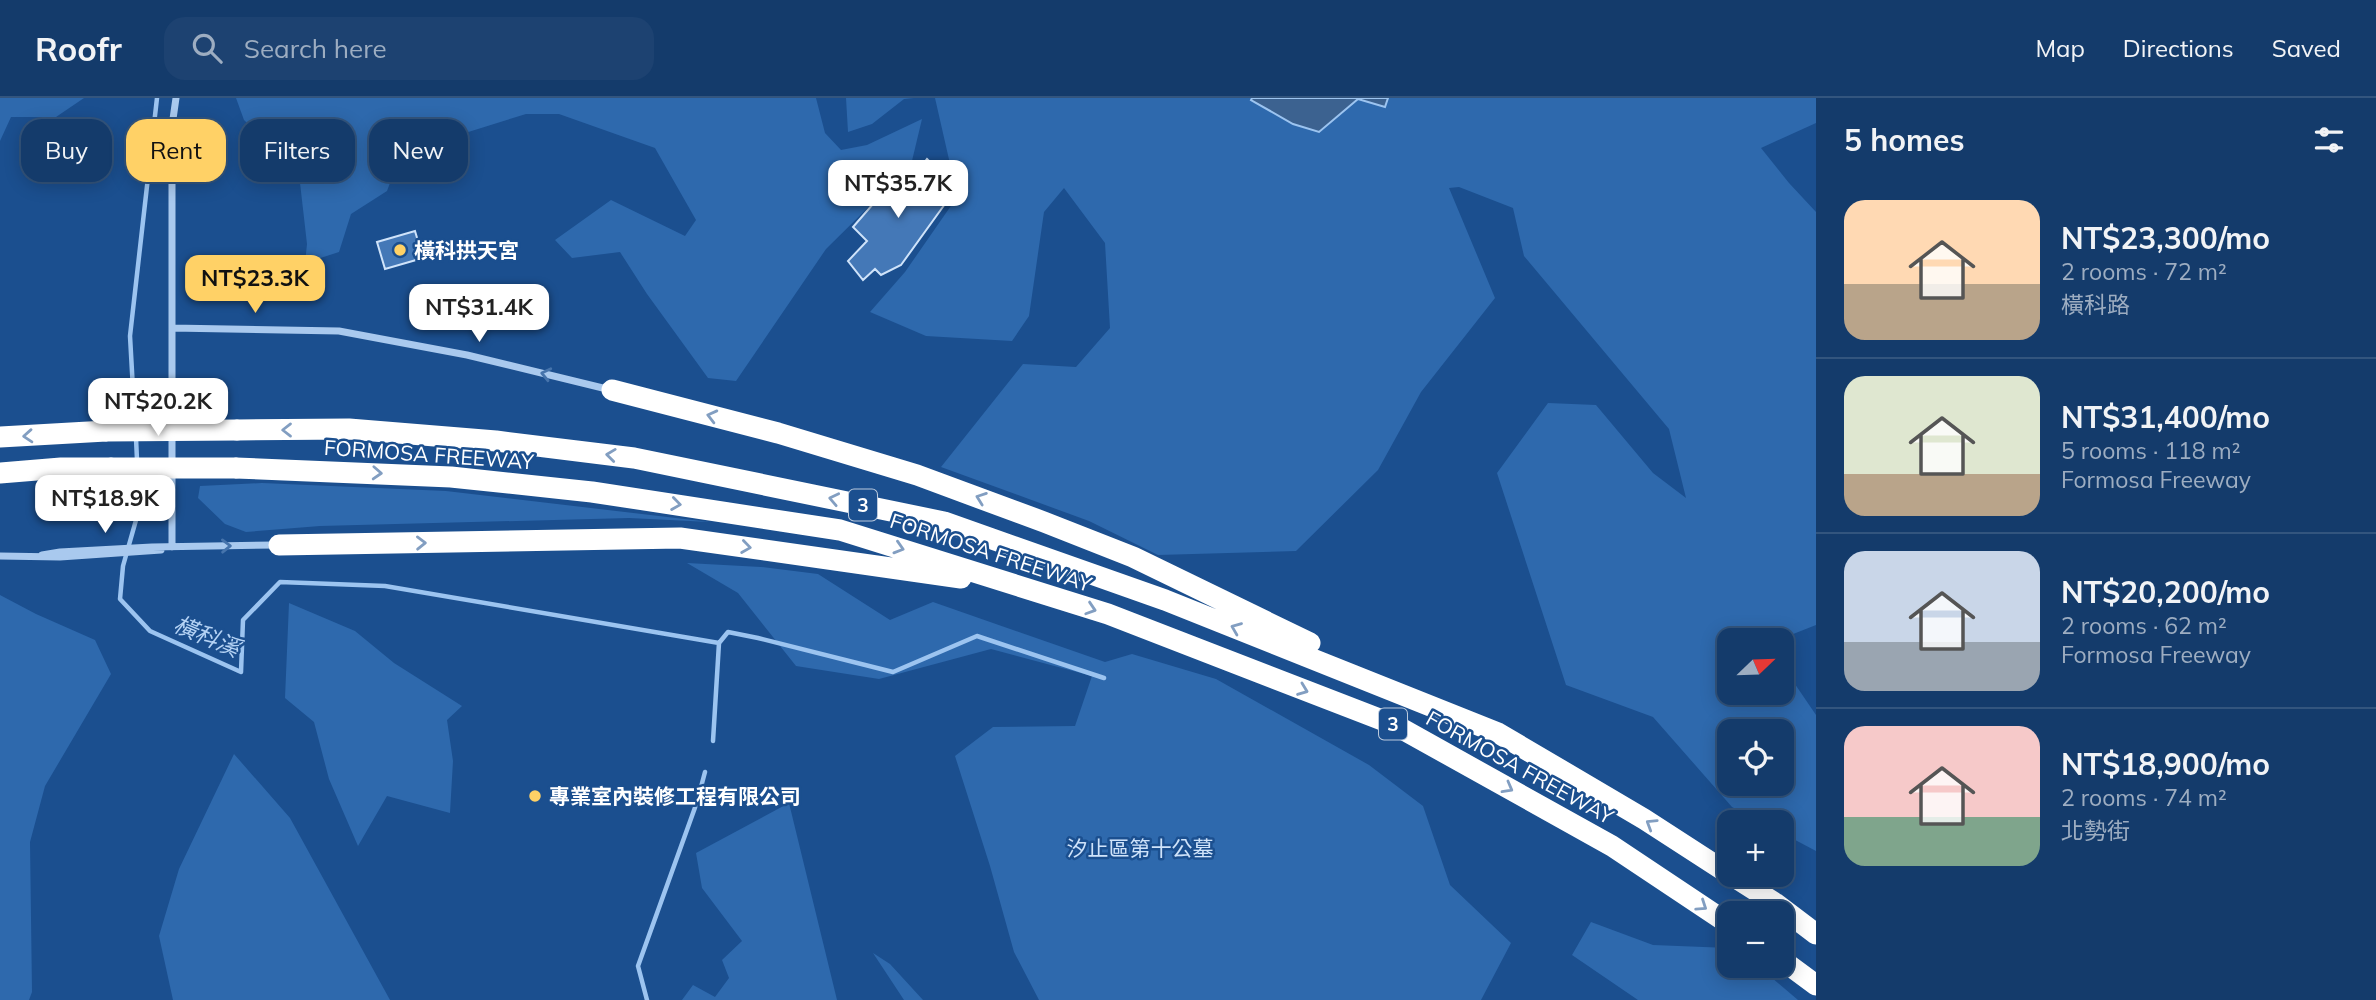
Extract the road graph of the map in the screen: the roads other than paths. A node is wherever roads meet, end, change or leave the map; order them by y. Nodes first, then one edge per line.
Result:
1 (176, 98) edge
2 (172, 328) junction
3 (612, 390) joint
4 (0, 438) edge
5 (0, 473) edge
6 (279, 545) joint
7 (172, 547) junction
8 (0, 556) edge
9 (1026, 587) junction
10 (1459, 716) junction
11 (1717, 866) edge
12 (1750, 887) edge
13 (1717, 916) edge
14 (1816, 934) edge
15 (1794, 969) edge
16 (1816, 985) edge

1 - 2 street
3 -> 2 street
2 - 7 street
10 -> 3 highway
10 -> 4 highway, FORMOSA FREEWAY / 3, bridge
5 -> 9 highway, FORMOSA FREEWAY / 3, bridge
7 -> 6 street
6 -> 9 highway
7 - 8 street
9 -> 13 highway, FORMOSA FREEWAY / 3
11 -> 10 highway, FORMOSA FREEWAY / 3
12 - 14 highway, FORMOSA FREEWAY / 3
15 - 16 highway

